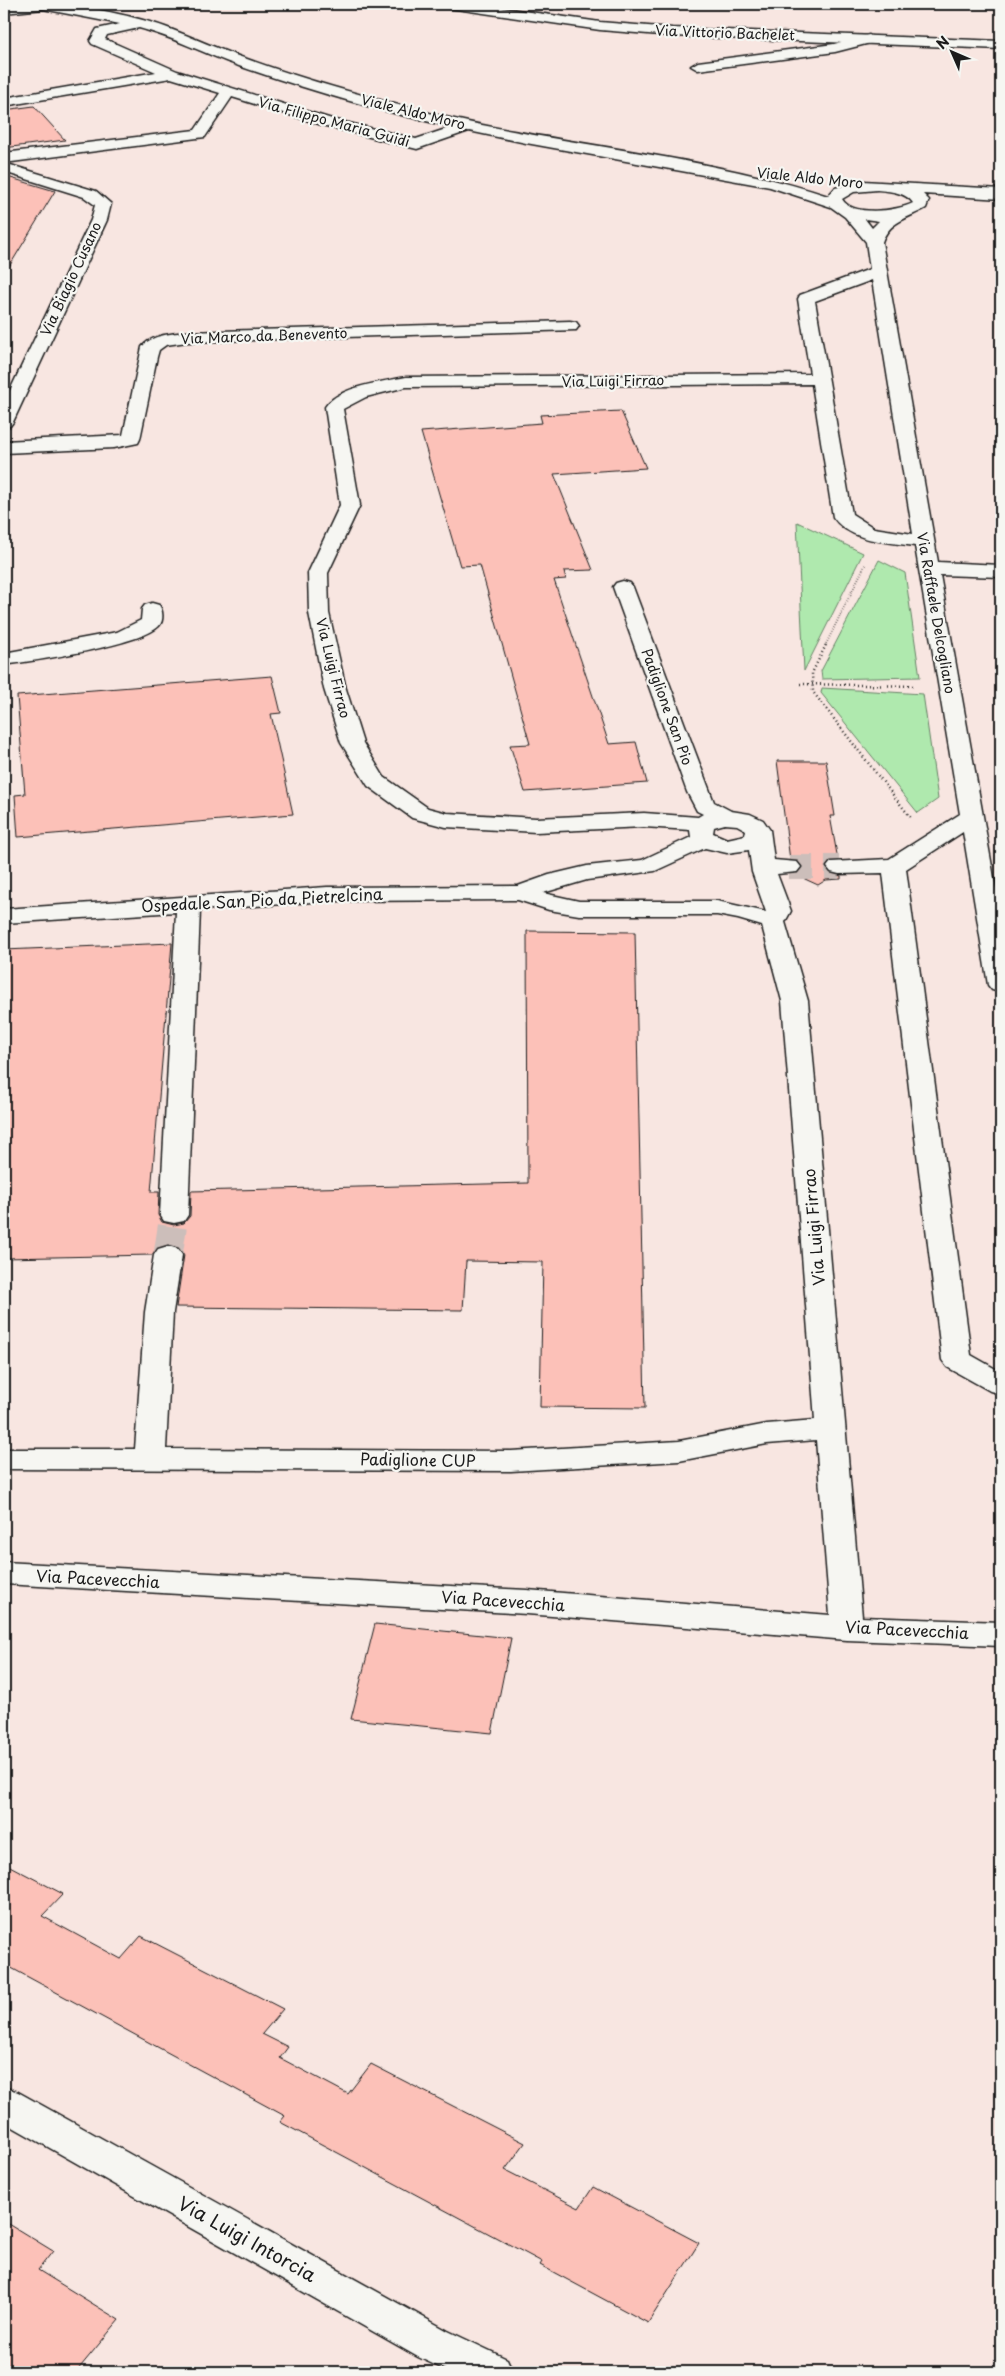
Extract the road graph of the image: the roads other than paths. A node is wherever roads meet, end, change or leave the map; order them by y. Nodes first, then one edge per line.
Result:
1 (16, 4) edge
2 (64, 4) edge
3 (449, 4) edge
4 (43, 5) edge
5 (4, 9) edge
6 (142, 10) dead end
7 (139, 24) junction
8 (158, 29) junction
9 (869, 39) junction
10 (1001, 45) edge
11 (698, 66) dead end
12 (172, 74) junction
13 (228, 92) junction
14 (4, 102) edge
15 (468, 126) junction
16 (4, 158) edge
17 (676, 165) junction
18 (4, 167) edge
19 (808, 178) dead end
20 (835, 181) dead end
21 (890, 187) junction
22 (1001, 194) edge
23 (1001, 202) edge
24 (838, 205) junction
25 (908, 211) junction
26 (874, 242) junction
27 (879, 271) junction
28 (570, 326) dead end
29 (819, 379) junction
30 (4, 422) edge
31 (4, 447) edge
32 (924, 542) junction
33 (928, 568) junction
34 (1001, 571) edge
35 (623, 587) dead end
36 (152, 609) dead end
37 (4, 659) edge
38 (972, 816) junction
39 (725, 817) junction
40 (704, 832) junction
41 (758, 835) junction
42 (894, 866) junction
43 (763, 867) junction
44 (789, 867) tunnel mouth
45 (839, 867) tunnel mouth
46 (520, 893) junction
47 (188, 903) junction
48 (4, 916) edge
49 (773, 922) junction
50 (1001, 985) edge
51 (174, 1215) tunnel mouth
52 (168, 1255) tunnel mouth
53 (1001, 1384) edge
54 (831, 1429) junction
55 (4, 1459) edge
56 (150, 1459) junction
57 (4, 1574) edge
58 (847, 1628) junction
59 (1001, 1634) edge
60 (4, 2103) edge
61 (492, 2372) edge

1 - 4 street
2 - 4 street
3 - 9 street, Via Vittorio Bachelet
4 - 5 street
4 - 7 street, Viale Aldo Moro
6 - 8 street
7 - 8 street, Viale Aldo Moro
7 - 12 street, Via Filippo Maria Guidi
8 - 15 street, Viale Aldo Moro
9 - 10 street, Via Vittorio Bachelet
9 - 11 street
12 - 13 street, Via Filippo Maria Guidi
12 - 14 street
13 - 15 street, Via Filippo Maria Guidi
13 - 16 street
15 - 17 street, Viale Aldo Moro
17 - 19 street, Viale Aldo Moro
17 - 24 street, Viale Aldo Moro
18 - 30 street, Via Biagio Cusano
20 - 21 street, Viale Aldo Moro
21 - 22 street, Viale Aldo Moro
21 - 24 street, Viale Aldo Moro
21 - 25 street, Viale Aldo Moro
23 - 25 street, Viale Aldo Moro
24 - 25 street, Viale Aldo Moro
24 - 26 street, Via Raffaele Delcogliano
25 - 26 street
26 - 27 street, Via Raffaele Delcogliano
27 - 29 street
27 - 32 street, Via Raffaele Delcogliano
28 - 31 street, Via Marco da Benevento
29 - 32 street
29 - 40 street, Via Luigi Firrao
32 - 33 street, Via Raffaele Delcogliano
33 - 34 street
33 - 38 street, Via Raffaele Delcogliano
35 - 39 street, Padiglione San Pio
36 - 37 street
38 - 42 street
38 - 50 street, Via Raffaele Delcogliano
39 - 40 street
39 - 41 street
40 - 41 street
40 - 46 street, Ospedale San Pio da Pietrelcina
41 - 43 street, Via Luigi Firrao
42 - 45 street
42 - 53 street
43 - 44 street
43 - 49 street, Via Luigi Firrao
46 - 47 street, Ospedale San Pio da Pietrelcina
46 - 49 street, Ospedale San Pio da Pietrelcina
47 - 48 street, Ospedale San Pio da Pietrelcina
47 - 51 street
49 - 54 street, Via Luigi Firrao
52 - 56 street
54 - 56 street, Padiglione CUP
54 - 58 street, Via Luigi Firrao
55 - 56 street, Padiglione CUP
57 - 58 street, Via Pacevecchia
58 - 59 street, Via Pacevecchia
60 - 61 street, Via Luigi Intorcia

